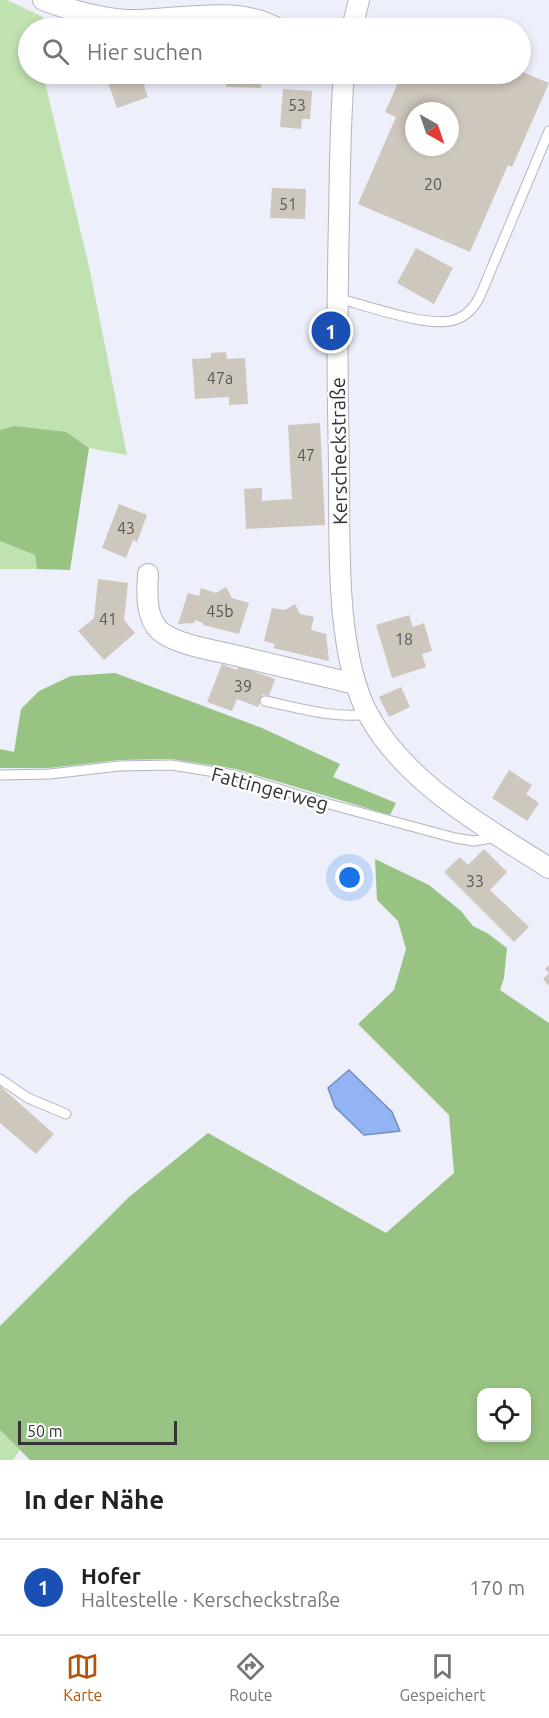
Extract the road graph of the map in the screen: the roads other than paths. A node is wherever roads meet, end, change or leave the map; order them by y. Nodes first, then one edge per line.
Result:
1 (359, 0) edge
2 (48, 1) edge
3 (107, 18) edge
4 (182, 18) edge
5 (246, 18) edge
6 (354, 18) edge
7 (343, 84) edge
8 (549, 132) edge
9 (337, 298) junction
10 (148, 574) dead end
11 (355, 684) junction
12 (265, 701) dead end
13 (368, 714) junction
14 (0, 775) edge
15 (500, 836) junction
16 (549, 868) edge
17 (0, 1079) edge
18 (66, 1114) dead end

1 - 6 street
2 - 3 street
4 - 5 street
7 - 9 street, Kerscheckstraße
8 - 9 lane
9 - 11 street, Kerscheckstraße
10 - 11 street
11 - 13 street, Kerscheckstraße
12 - 13 lane
13 - 15 street, Kerscheckstraße
14 - 15 lane, Fattingerweg
15 - 16 street, Kerscheckstraße
17 - 18 lane

